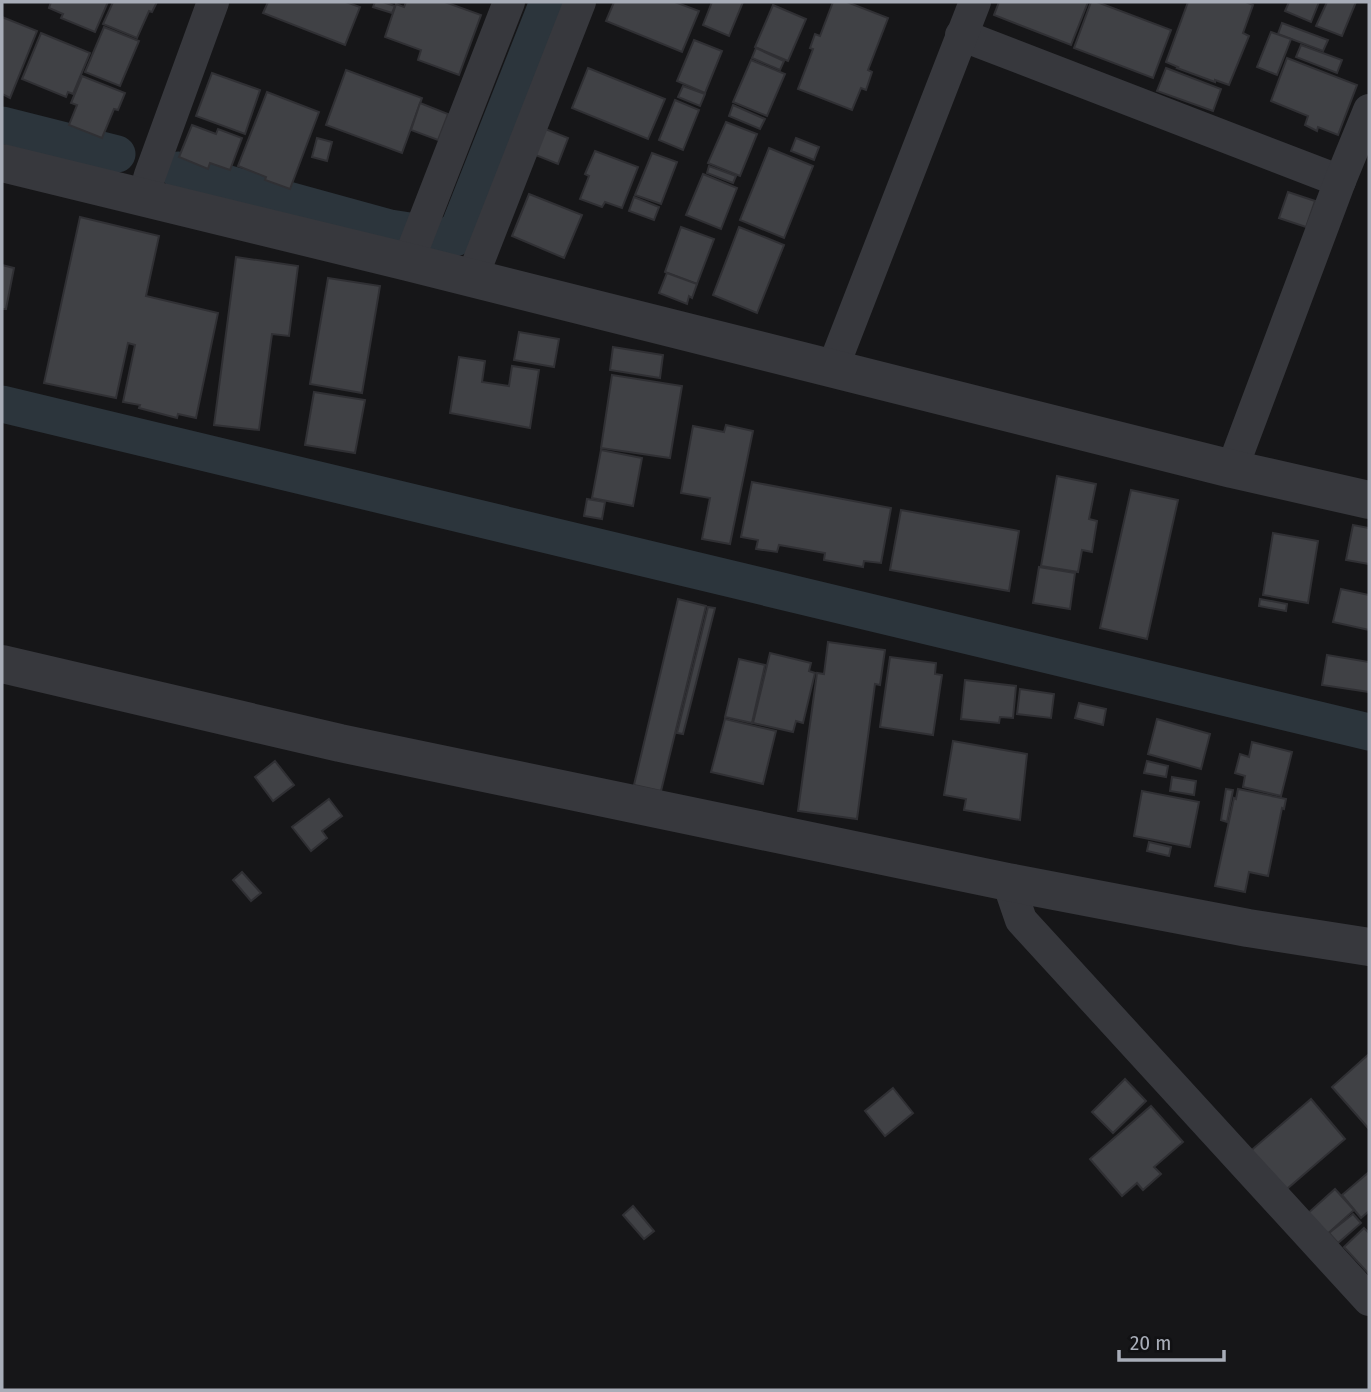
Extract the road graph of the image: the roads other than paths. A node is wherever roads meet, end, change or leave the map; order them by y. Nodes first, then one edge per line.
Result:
1 (213, 2) edge
2 (509, 2) edge
3 (580, 2) edge
4 (975, 2) edge
5 (961, 35) junction
6 (1369, 110) edge
7 (2, 163) edge
8 (1340, 181) junction
9 (144, 199) junction
10 (415, 241) junction
11 (472, 278) junction
12 (832, 370) junction
13 (1233, 469) junction
14 (1369, 500) edge
15 (2, 664) edge
16 (1008, 882) junction
17 (1369, 947) edge
18 (1369, 1300) edge

1 - 9 street
2 - 10 street
3 - 11 street
4 - 5 street
5 - 8 street
5 - 12 street
6 - 8 street
7 - 9 street
8 - 13 street
9 - 10 street
10 - 11 street
11 - 12 street
12 - 13 street
13 - 14 street
15 - 16 street
16 - 17 street
16 - 18 street

